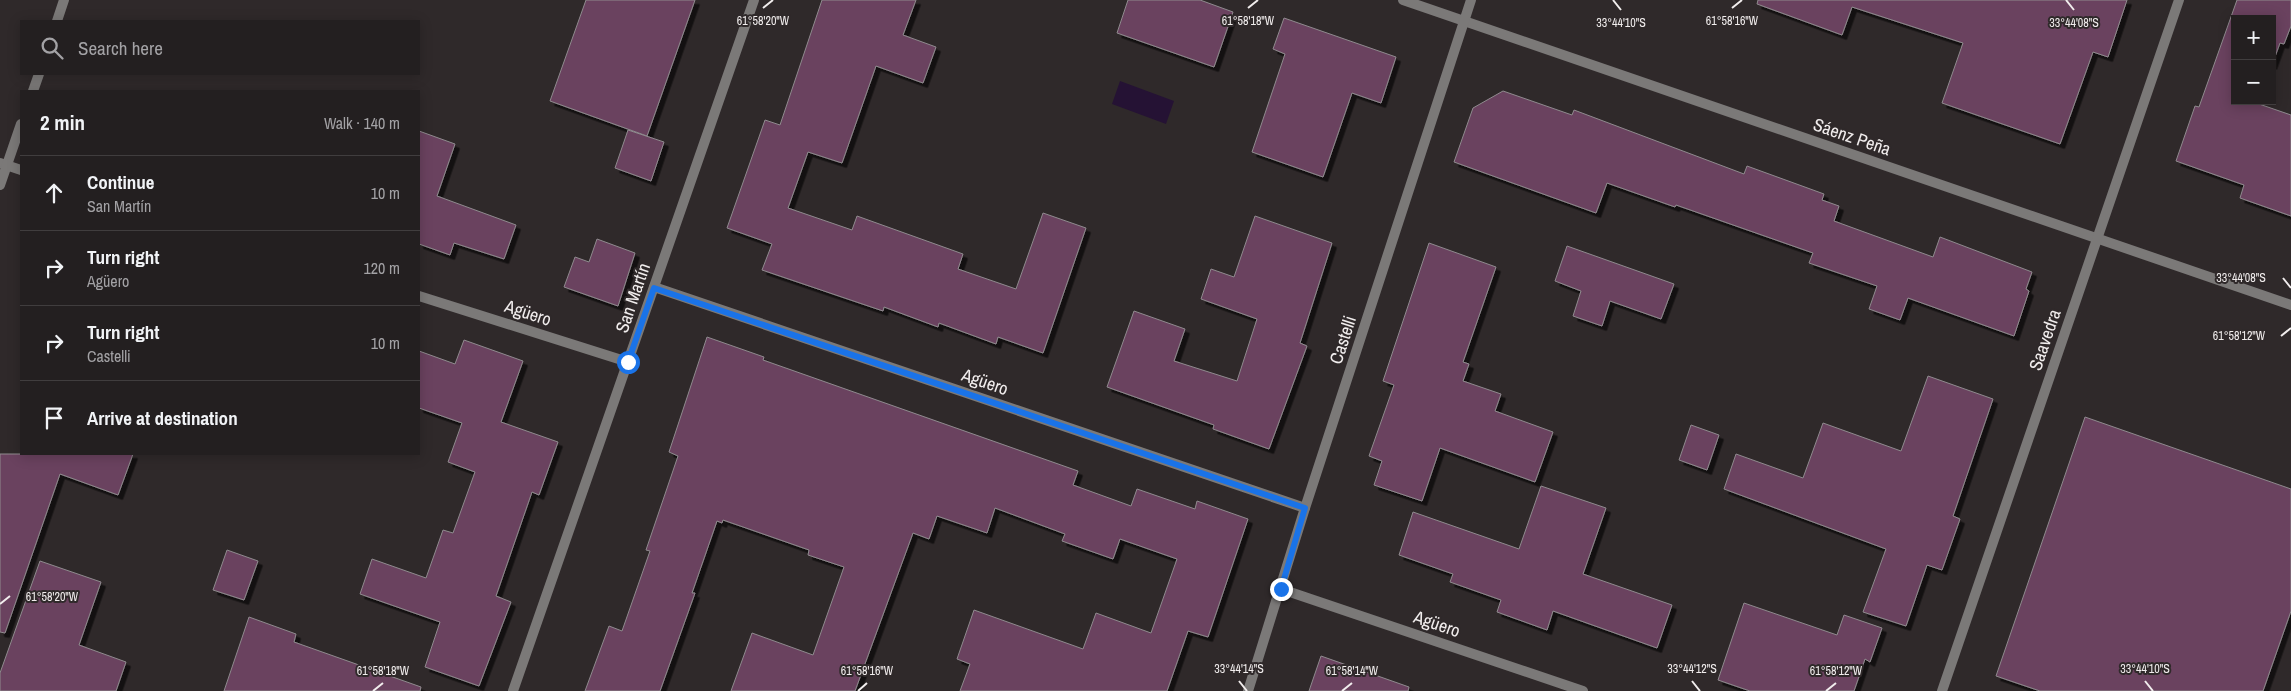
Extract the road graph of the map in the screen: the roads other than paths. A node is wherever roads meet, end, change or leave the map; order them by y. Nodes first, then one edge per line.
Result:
1 (64, 0) edge
2 (754, 0) edge
3 (1403, 0) edge
4 (1471, 0) edge
5 (2179, 0) edge
6 (57, 20) edge
7 (1464, 21) junction
8 (39, 75) edge
9 (32, 90) edge
10 (20, 126) edge
11 (3, 165) edge
12 (20, 170) edge
13 (0, 185) edge
14 (2097, 238) junction
15 (654, 288) junction
16 (420, 296) edge
17 (2291, 305) edge
18 (628, 362) junction
19 (1305, 508) junction
20 (1281, 589) junction
21 (513, 691) edge
22 (1248, 691) edge
23 (1583, 691) edge
24 (1942, 691) edge

1 - 6 street
2 - 15 street, San Martín
3 - 7 street, Sáenz Peña
4 - 7 street, Castelli
5 - 14 street, Saavedra
7 - 14 street, Sáenz Peña
7 - 19 street, Castelli
8 - 9 street
10 - 11 street
11 - 12 street
11 - 13 street
14 - 17 street, Sáenz Peña
14 - 24 street, Saavedra
15 - 18 street, San Martín
15 - 19 street, Agüero
16 - 18 street, Agüero
18 - 21 street, San Martín
19 - 20 street, Castelli
20 - 22 street, Castelli
20 - 23 street, Agüero

